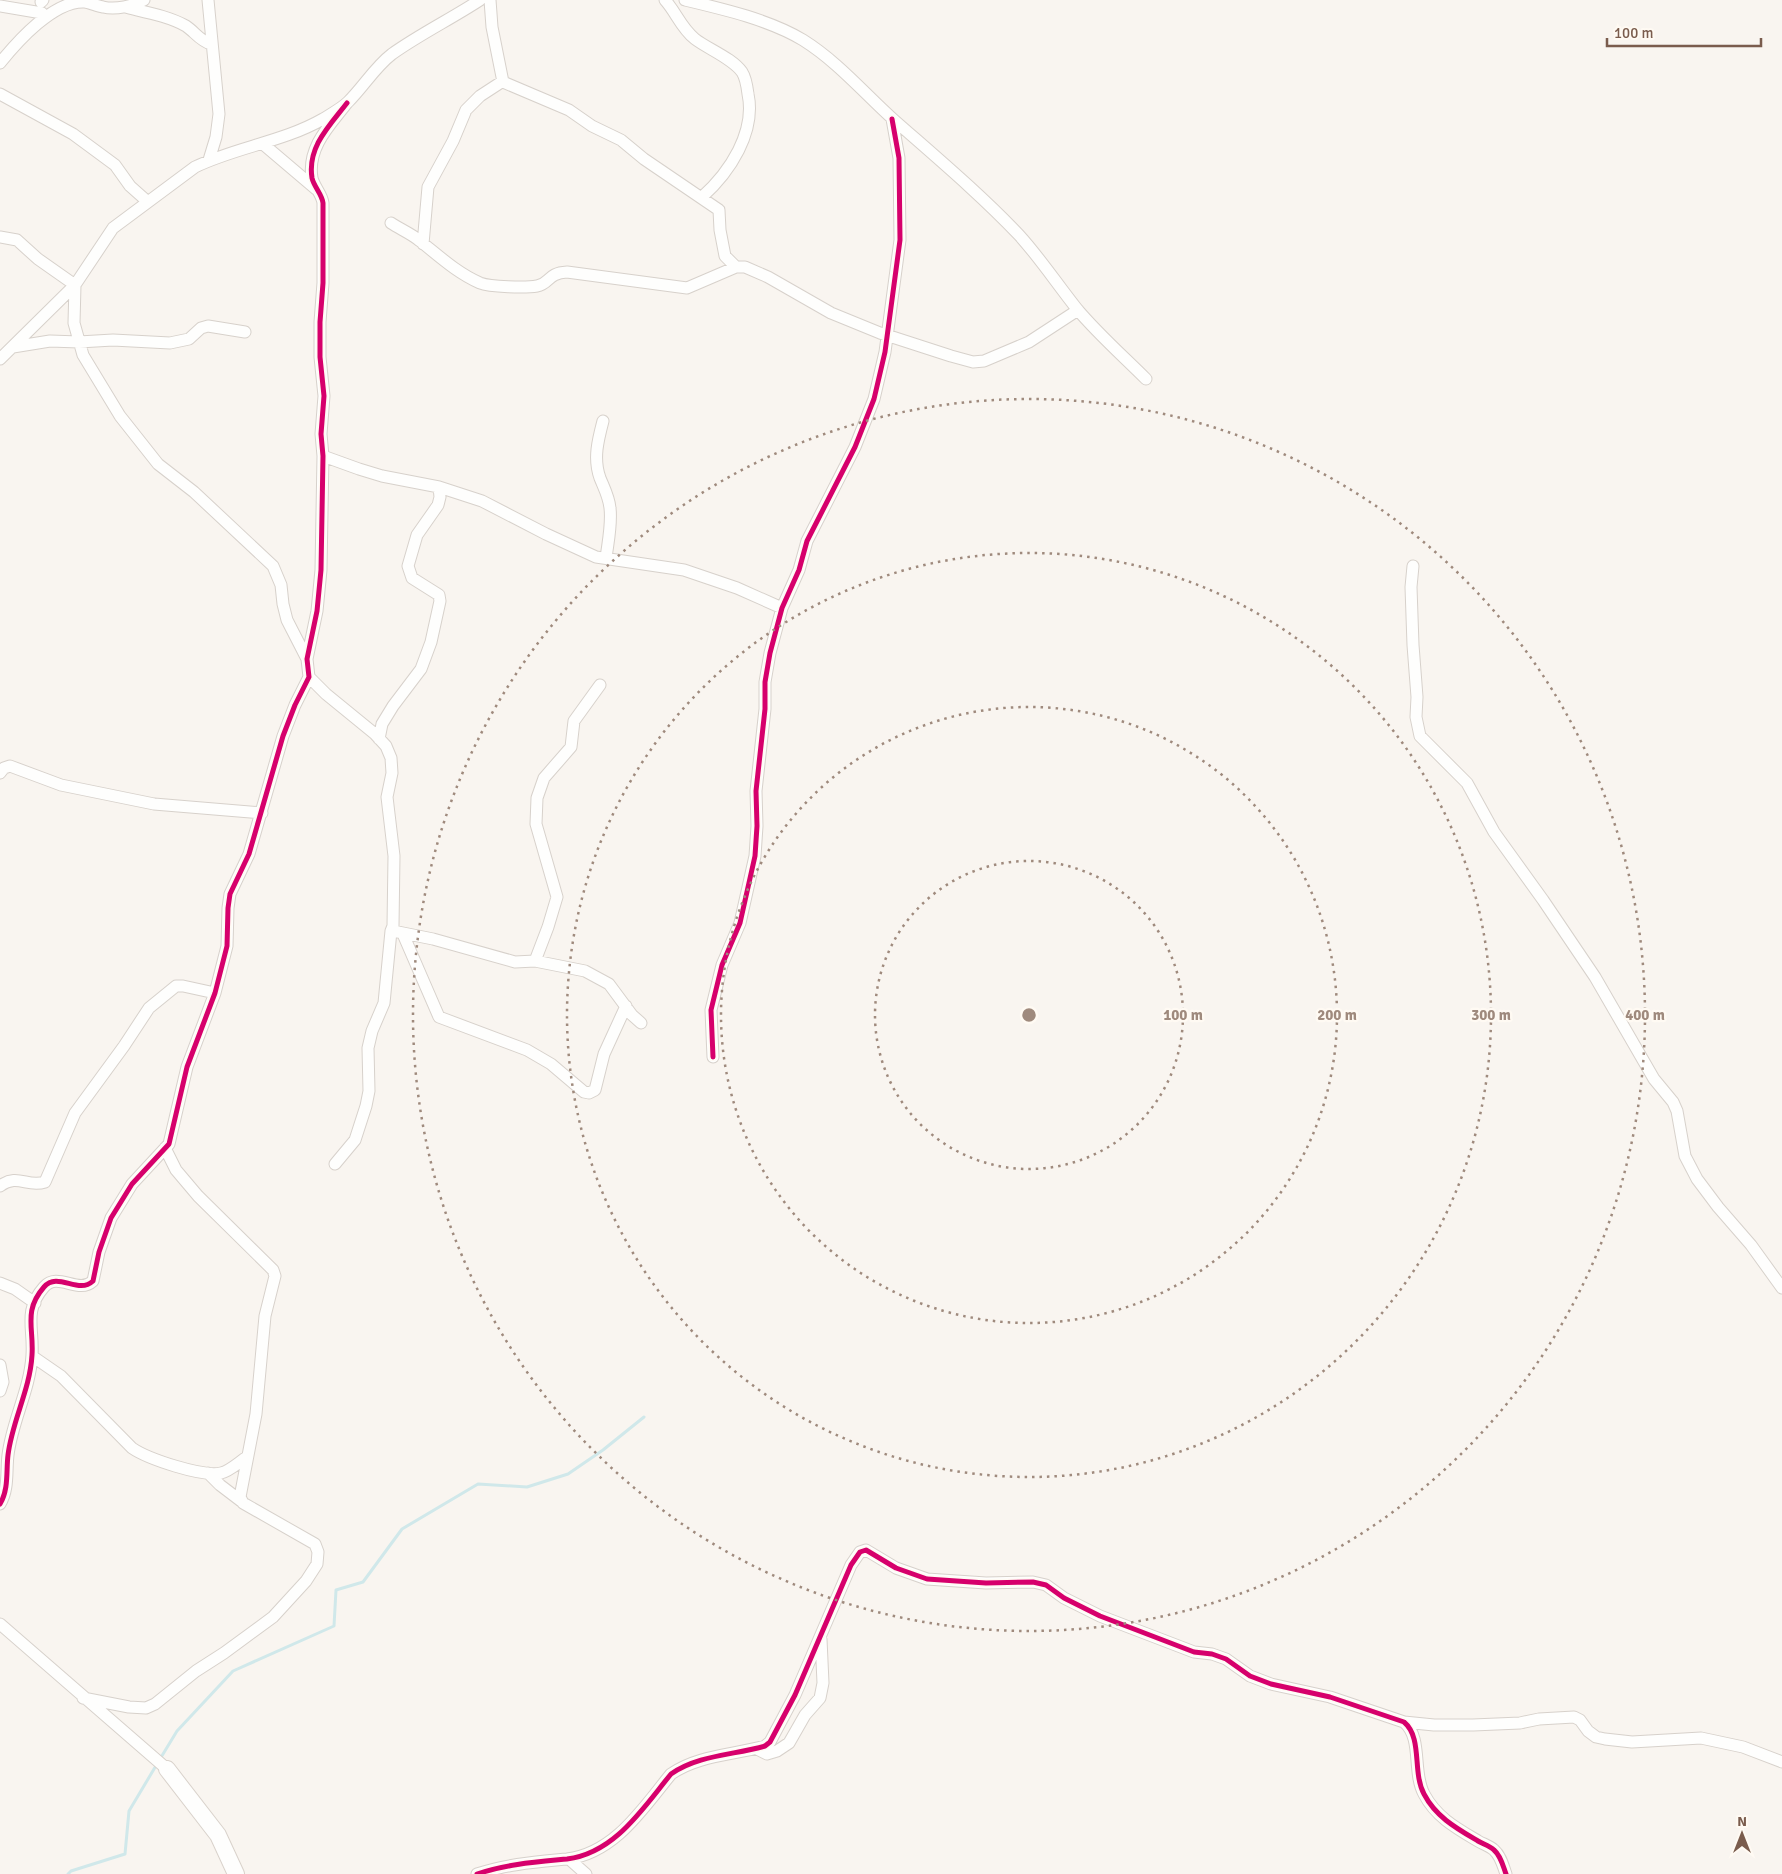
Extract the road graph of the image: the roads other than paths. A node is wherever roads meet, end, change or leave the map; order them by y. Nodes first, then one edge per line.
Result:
1 (144, 0) edge
2 (208, 0) edge
3 (492, 0) edge
4 (664, 0) edge
5 (686, 0) edge
6 (478, 1) edge
7 (0, 6) edge
8 (42, 7) edge
9 (122, 7) junction
10 (212, 44) junction
11 (0, 63) edge
12 (503, 81) junction
13 (0, 94) edge
14 (347, 103) junction
15 (892, 119) junction
16 (263, 144) junction
17 (209, 160) junction
18 (319, 192) junction
19 (702, 197) junction
20 (148, 202) junction
21 (391, 223) dead end
22 (0, 238) edge
23 (423, 244) junction
24 (736, 267) junction
25 (75, 285) junction
26 (1078, 310) junction
27 (245, 332) dead end
28 (888, 335) junction
29 (63, 342) junction
30 (79, 342) junction
31 (13, 347) junction
32 (83, 355) junction
33 (0, 359) edge
34 (1146, 379) dead end
35 (603, 421) dead end
36 (323, 456) junction
37 (440, 487) junction
38 (606, 558) junction
39 (1414, 566) dead end
40 (782, 608) junction
41 (307, 659) junction
42 (310, 677) junction
43 (600, 685) dead end
44 (379, 739) junction
45 (0, 773) edge
46 (262, 813) junction
47 (391, 931) junction
48 (403, 934) junction
49 (535, 961) junction
50 (215, 993) junction
51 (626, 1006) junction
52 (642, 1023) dead end
53 (712, 1057) dead end
54 (165, 1148) junction
55 (335, 1164) dead end
56 (0, 1186) edge
57 (0, 1283) edge
58 (1782, 1288) edge
59 (35, 1303) junction
60 (32, 1356) junction
61 (0, 1365) edge
62 (0, 1392) edge
63 (248, 1457) junction
64 (208, 1473) junction
65 (241, 1501) junction
66 (0, 1504) edge
67 (0, 1624) edge
68 (821, 1635) junction
69 (83, 1698) junction
70 (1404, 1722) junction
71 (757, 1749) junction
72 (1782, 1762) edge
73 (166, 1769) joint
74 (569, 1859) junction
75 (236, 1874) edge
76 (477, 1874) edge
77 (586, 1874) edge
78 (1506, 1874) edge

1 - 9 street
2 - 10 street
3 - 6 street
3 - 12 street
4 - 19 street
5 - 15 street
6 - 14 street
7 - 8 street
8 - 9 street
8 - 11 street
9 - 10 street
10 - 17 street
12 - 19 street
12 - 23 street
13 - 20 street
14 - 16 street
14 - 18 street
15 - 26 street
15 - 28 street
16 - 17 street
16 - 18 street
17 - 20 street
18 - 36 street
19 - 24 street
20 - 25 street
21 - 23 street
22 - 25 street
23 - 24 street
24 - 28 street
25 - 30 street
25 - 31 street
26 - 28 street
26 - 34 street
27 - 30 street
28 - 40 street
29 - 30 street
29 - 31 street
29 - 32 street
30 - 32 street
31 - 33 street
32 - 41 street
35 - 38 street
36 - 37 street
36 - 41 street
37 - 38 street
37 - 44 street
38 - 40 street
39 - 58 street
40 - 53 street
41 - 42 street
42 - 44 street
42 - 46 street
43 - 49 street
44 - 47 street
45 - 46 street
46 - 50 street
47 - 48 street
47 - 55 street
48 - 49 street
48 - 51 street
49 - 51 street
50 - 54 street
50 - 56 street
51 - 52 street
54 - 59 street
54 - 63 street
57 - 59 street
59 - 60 street
60 - 64 street
60 - 66 street
61 - 62 street
63 - 64 street
63 - 65 street
64 - 65 street
65 - 69 street
67 - 69 street
68 - 70 street
68 - 71 street
68 - 71 street
69 - 73 street
70 - 72 street
70 - 78 street
71 - 74 street
73 - 75 street
74 - 76 street
74 - 77 street

